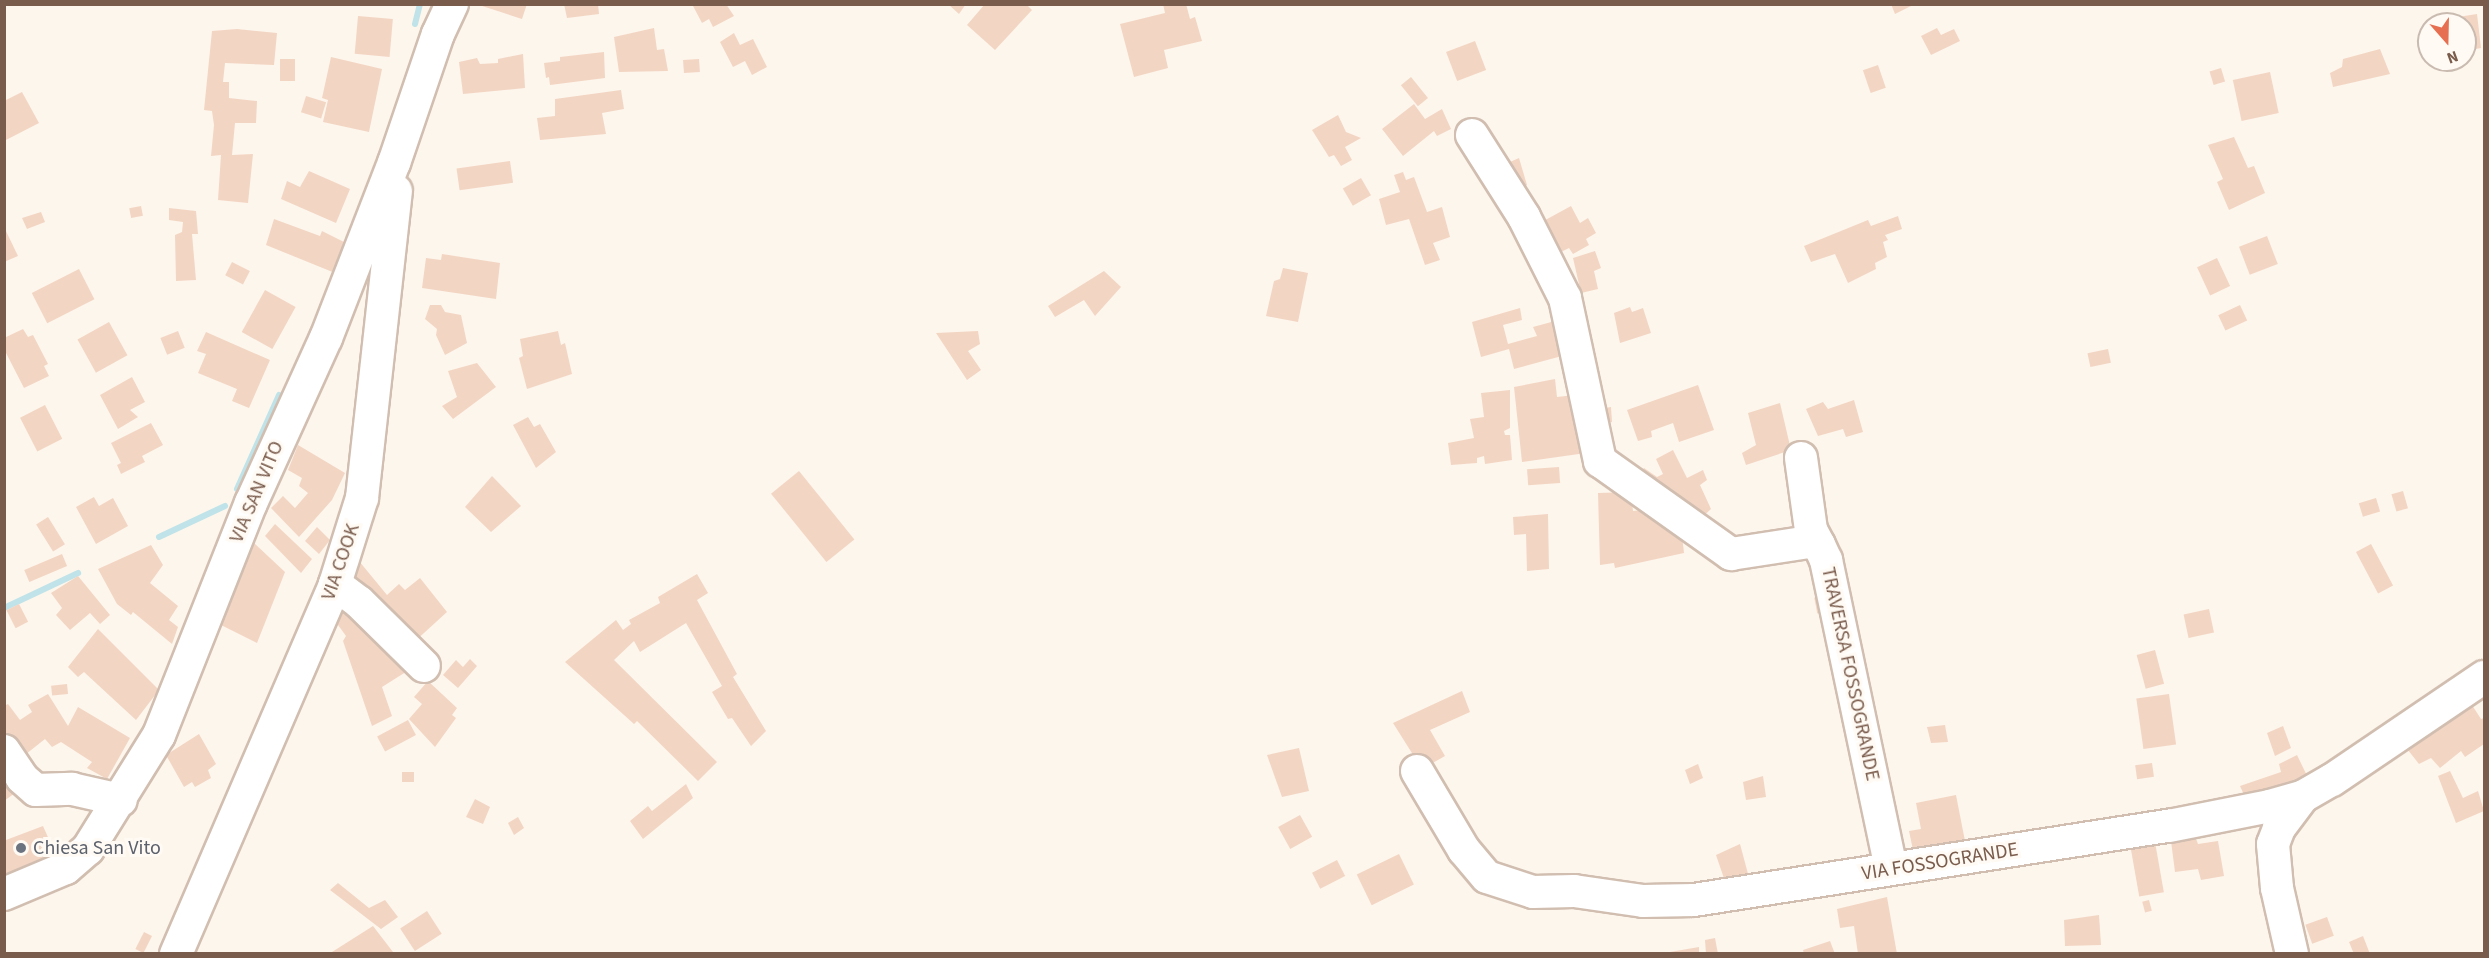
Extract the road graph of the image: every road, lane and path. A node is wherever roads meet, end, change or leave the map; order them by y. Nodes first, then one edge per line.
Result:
1 (452, 4) edge
2 (440, 19) edge
3 (1472, 135) dead end
4 (401, 142) junction
5 (1801, 459) dead end
6 (1818, 545) junction
7 (335, 584) junction
8 (424, 666) dead end
9 (2484, 677) edge
10 (4, 750) edge
11 (1417, 771) dead end
12 (2302, 797) junction
13 (121, 800) junction
14 (1891, 868) junction
15 (4, 894) edge
16 (176, 954) edge
17 (2292, 954) edge

1 - 2 street, VIA SAN VITO
2 - 4 street, VIA SAN VITO
3 - 6 street, TRAVERSA FOSSOGRANDE
4 - 7 street, VIA COOK
4 - 13 street, VIA SAN VITO
5 - 6 street
6 - 14 street, TRAVERSA FOSSOGRANDE
7 - 8 street
7 - 16 street, VIA COOK
9 - 12 street, VIA FOSSOGRANDE
10 - 13 street
11 - 14 street, VIA FOSSOGRANDE
12 - 14 street, VIA FOSSOGRANDE
12 - 17 street
13 - 15 street, VIA SAN VITO

